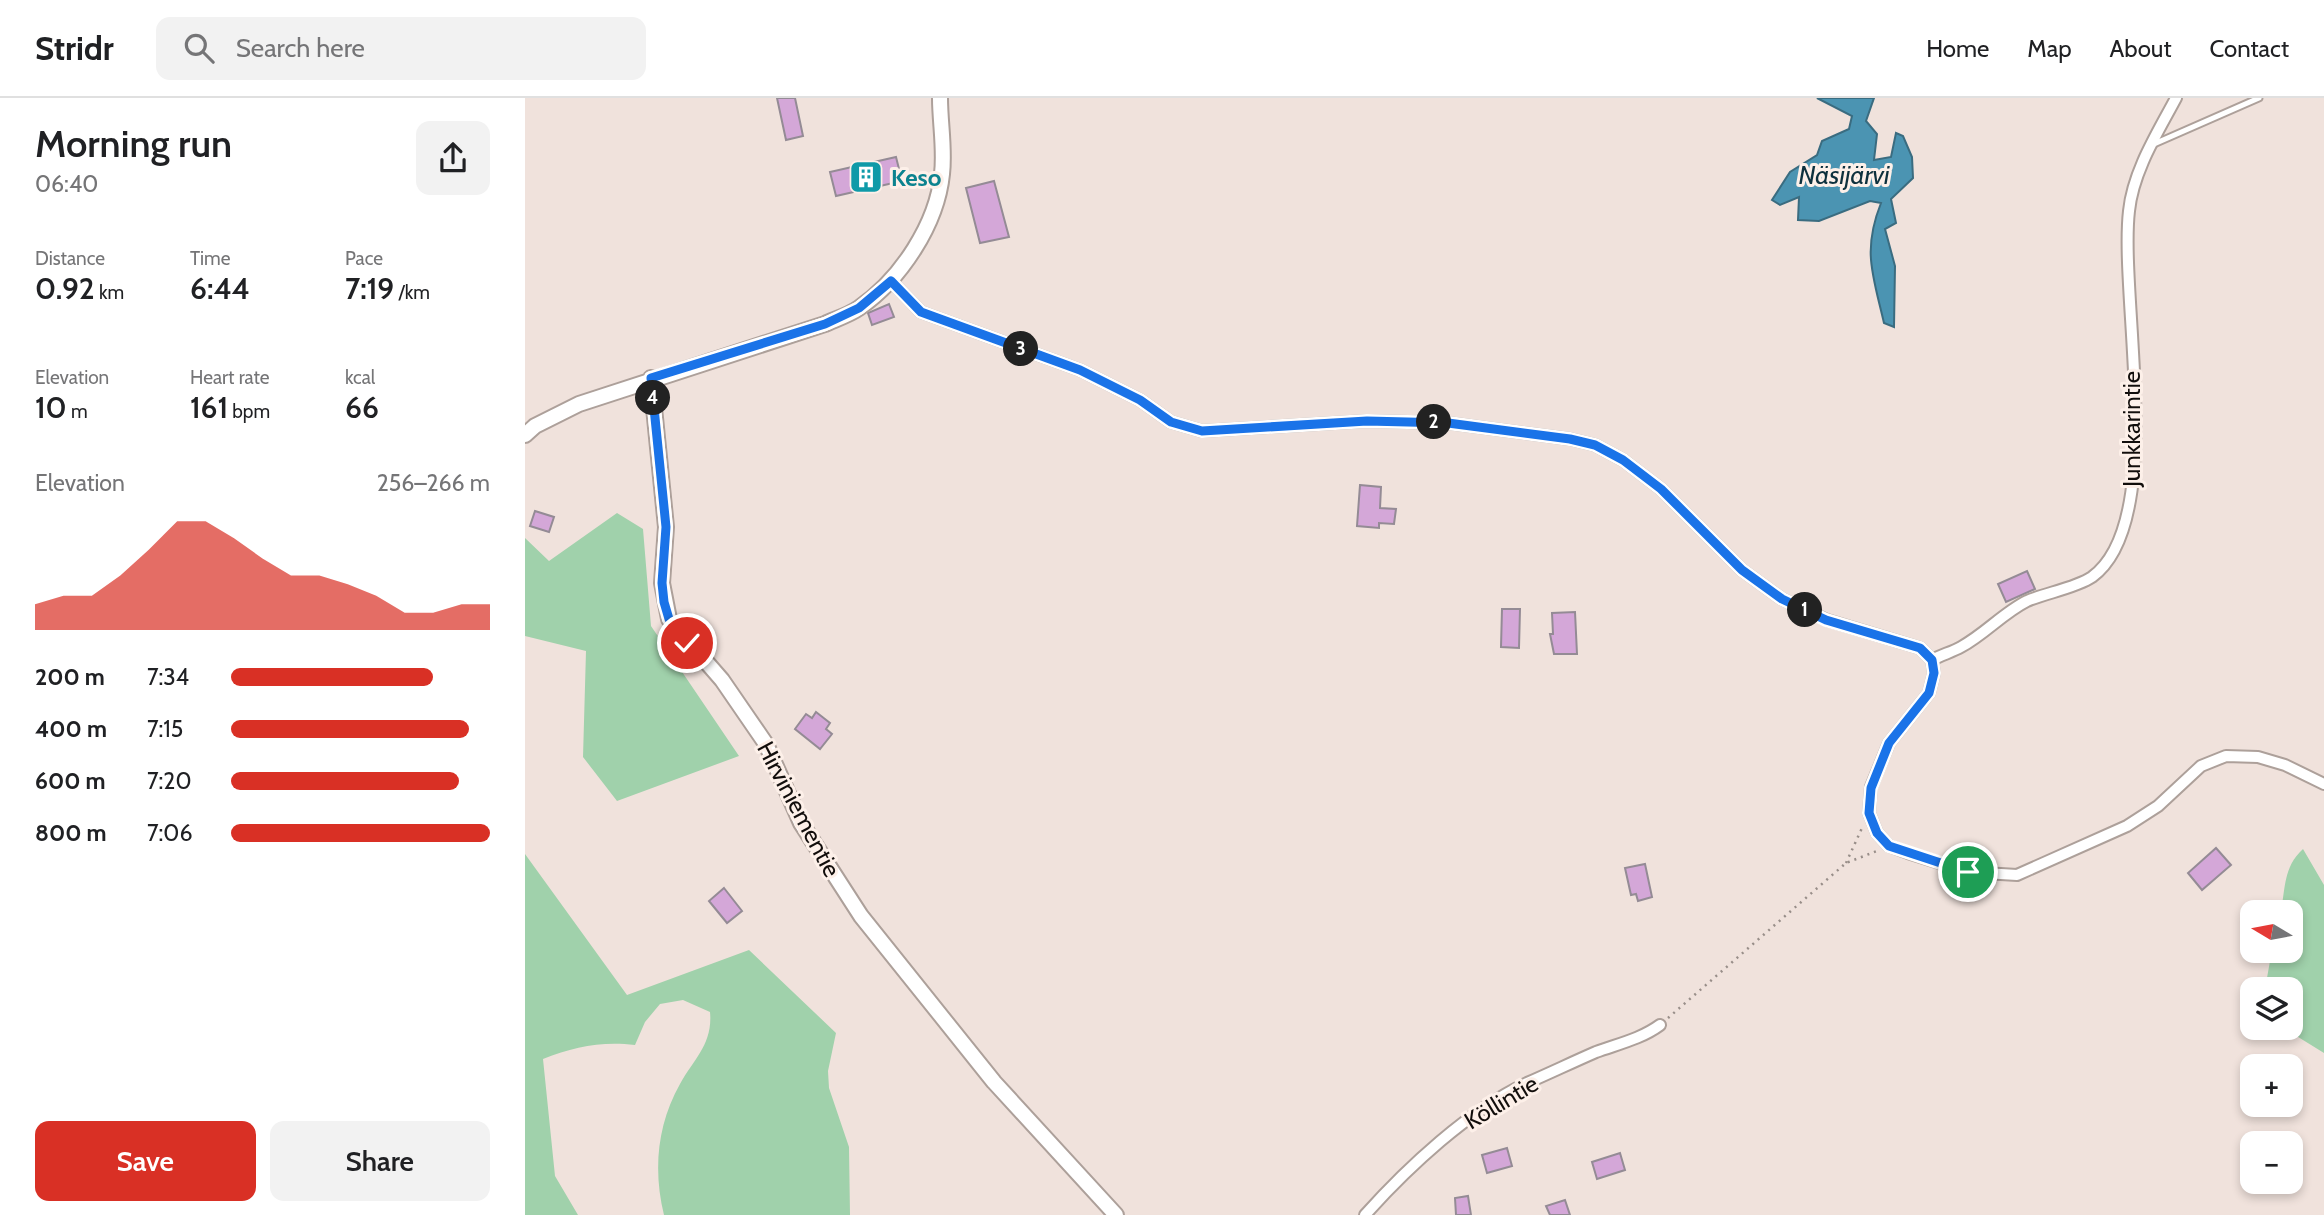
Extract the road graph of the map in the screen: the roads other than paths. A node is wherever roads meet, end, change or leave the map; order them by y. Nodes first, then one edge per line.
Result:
1 (940, 98) edge
2 (2175, 98) edge
3 (2259, 98) edge
4 (2151, 145) junction
5 (891, 281) junction
6 (651, 378) junction
7 (525, 435) edge
8 (1932, 660) junction
9 (2324, 785) edge
10 (1660, 1025) road end
11 (1116, 1215) edge
12 (1365, 1215) edge

1 - 5 street
2 - 4 street, Junkkarintie
3 - 4 lane
4 - 8 street, Junkkarintie
5 - 6 street
5 - 8 street
6 - 7 street
6 - 11 street, Hirviniementie
8 - 9 street
10 - 12 street, Köllintie

